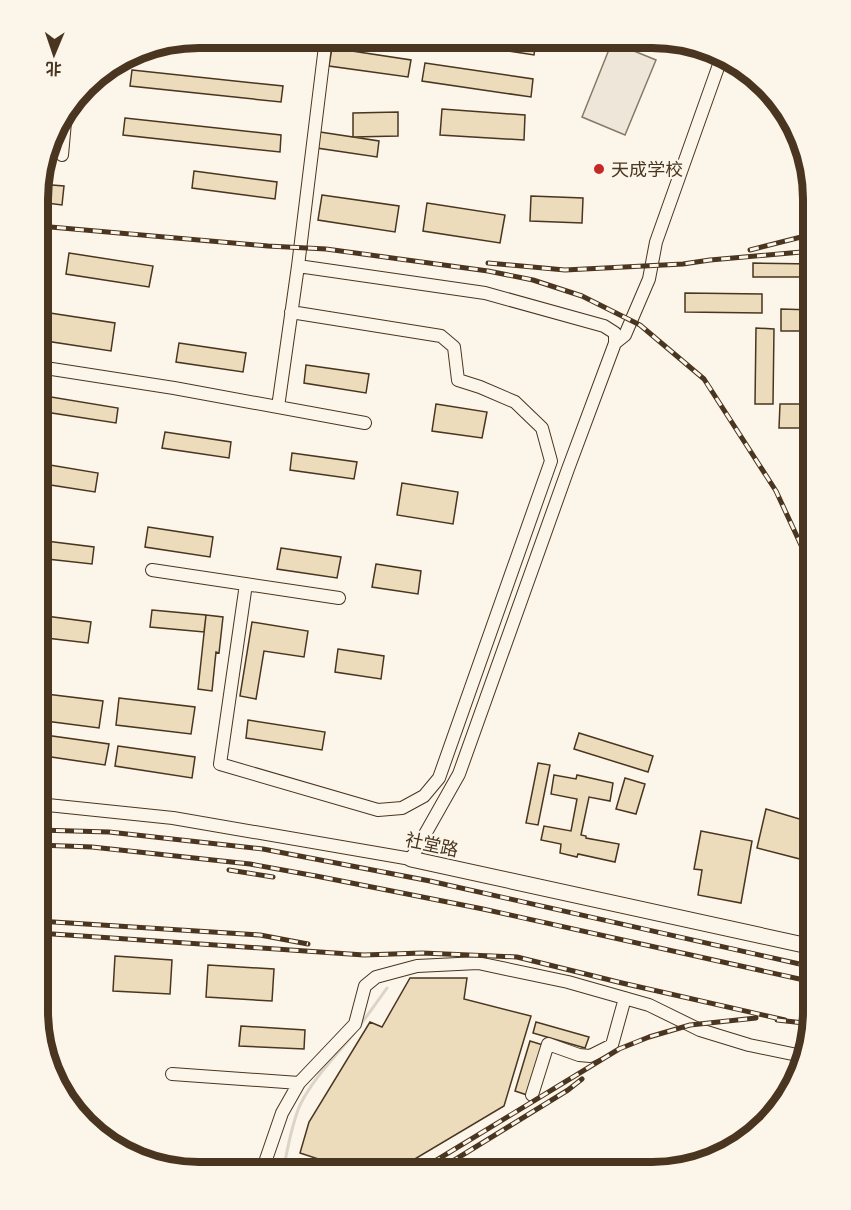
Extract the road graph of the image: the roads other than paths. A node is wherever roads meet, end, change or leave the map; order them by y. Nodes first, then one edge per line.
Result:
1 (325, 48) edge
2 (720, 64) edge
3 (64, 132) edge
4 (62, 155) dead end
5 (298, 266) junction
6 (291, 312) junction
7 (615, 343) junction
8 (48, 368) edge
9 (278, 407) junction
10 (365, 423) dead end
11 (152, 570) dead end
12 (246, 584) junction
13 (339, 598) dead end
14 (48, 805) edge
15 (411, 859) junction
16 (803, 945) edge
17 (625, 998) junction
18 (796, 1055) edge
19 (172, 1074) dead end
20 (299, 1083) junction
21 (532, 1095) dead end
22 (265, 1162) edge

1 - 5 street
2 - 7 street
3 - 4 street
5 - 6 street
5 - 7 street
6 - 9 street
6 - 12 street
7 - 15 street
8 - 9 street
9 - 10 street
11 - 12 street
12 - 13 street
14 - 15 street, 社堂路
15 - 16 main road, 社堂路
17 - 18 street
17 - 20 street
17 - 21 street
19 - 20 street
20 - 22 street

